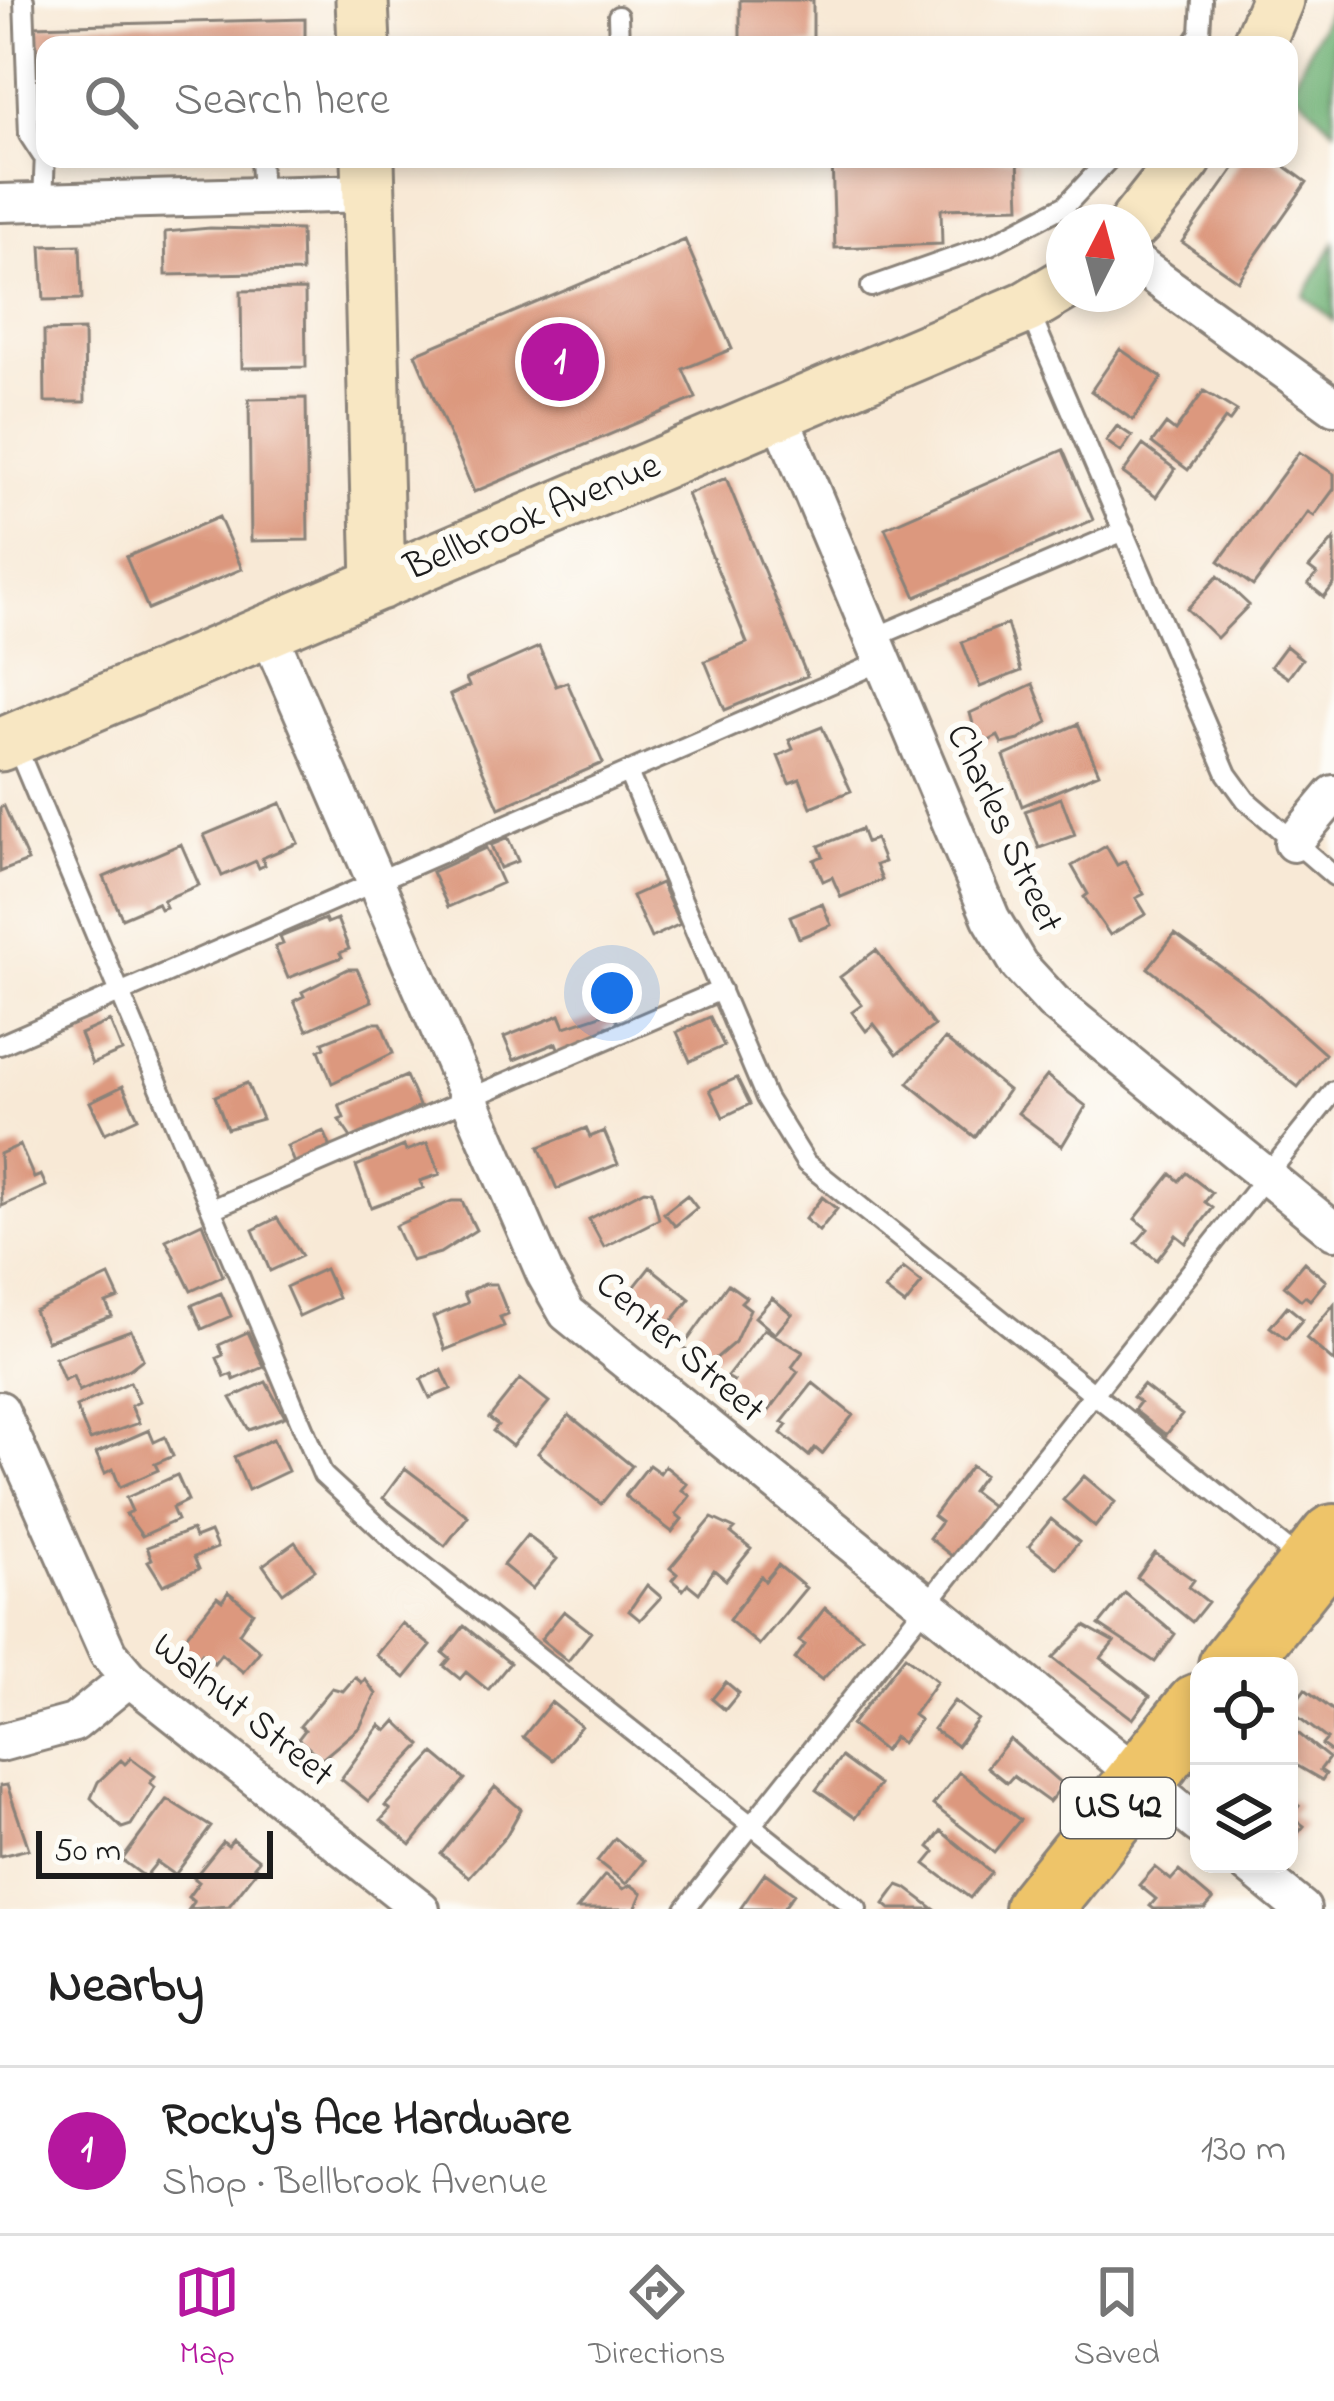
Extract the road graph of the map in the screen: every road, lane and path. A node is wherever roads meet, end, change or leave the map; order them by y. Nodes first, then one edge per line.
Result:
1 (24, 0) edge
2 (362, 0) edge
3 (1202, 0) edge
4 (1277, 0) edge
5 (618, 16) dead end
6 (364, 36) edge
7 (619, 36) edge
8 (1198, 36) edge
9 (1262, 36) edge
10 (36, 144) edge
11 (43, 168) edge
12 (260, 168) edge
13 (1101, 168) edge
14 (1179, 168) edge
15 (369, 176) edge
16 (262, 196) junction
17 (43, 201) junction
18 (0, 203) edge
19 (1150, 204) edge
20 (1154, 276) edge
21 (871, 287) dead end
22 (1046, 296) edge
23 (1051, 312) edge
24 (1334, 406) edge
25 (779, 413) junction
26 (1124, 530) junction
27 (379, 584) junction
28 (268, 632) junction
29 (878, 650) junction
30 (7, 742) edge
31 (629, 775) junction
32 (1334, 794) edge
33 (1293, 843) junction
34 (1334, 876) edge
35 (375, 878) junction
36 (722, 990) junction
37 (121, 992) junction
38 (0, 1045) edge
39 (1334, 1091) edge
40 (471, 1100) junction
41 (1265, 1176) junction
42 (212, 1209) junction
43 (1334, 1231) edge
44 (1094, 1391) junction
45 (0, 1410) edge
46 (1322, 1553) edge
47 (927, 1606) junction
48 (1239, 1657) edge
49 (129, 1678) junction
50 (1190, 1719) edge
51 (0, 1743) edge
52 (1140, 1782) junction
53 (1190, 1818) edge
54 (752, 1825) junction
55 (1258, 1873) edge
56 (421, 1909) edge
57 (685, 1909) edge
58 (857, 1909) edge
59 (1038, 1909) edge
60 (1302, 1909) edge

1 - 10 lane
2 - 6 street
3 - 8 lane
4 - 9 street
5 - 7 lane
11 - 17 lane
12 - 16 lane
13 - 21 lane
14 - 19 street
15 - 16 street
15 - 27 street
16 - 17 street
17 - 18 street
20 - 24 street
22 - 25 street, Bellbrook Avenue
23 - 26 lane
25 - 27 street, Bellbrook Avenue
25 - 29 street, Charles Street
26 - 29 lane
26 - 33 lane
27 - 28 street, Bellbrook Avenue
28 - 30 street, Bellbrook Avenue
28 - 35 street, Center Street
29 - 31 lane
29 - 41 street, Charles Street
30 - 37 lane
31 - 35 lane
31 - 36 lane
32 - 33 street
33 - 34 lane
35 - 37 lane
35 - 40 street, Center Street
36 - 40 lane
36 - 44 lane
37 - 38 lane
37 - 42 lane
39 - 41 lane
40 - 42 lane
40 - 47 street, Center Street
41 - 43 street, Charles Street
41 - 44 lane
42 - 54 lane
44 - 46 lane
44 - 47 lane
45 - 49 street, Walnut Street
46 - 48 highway
47 - 52 street, Center Street
47 - 54 lane
49 - 51 street
49 - 56 street, Walnut Street
50 - 52 highway, US 42
52 - 53 street, Center Street
52 - 59 highway, US 42
54 - 57 lane
54 - 58 lane
55 - 60 street

